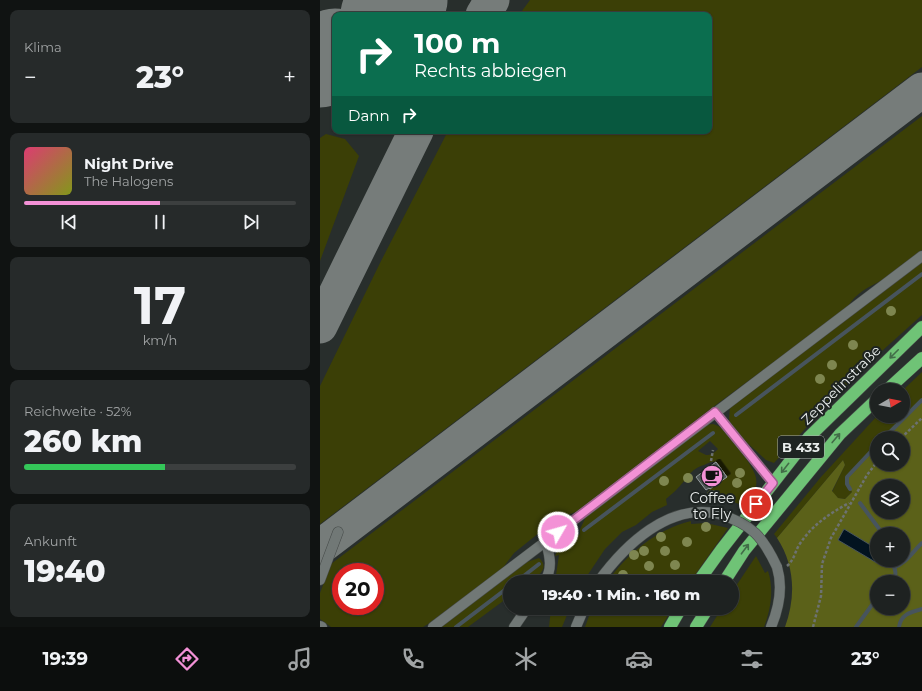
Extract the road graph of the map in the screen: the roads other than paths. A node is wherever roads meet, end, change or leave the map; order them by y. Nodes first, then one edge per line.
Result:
1 (922, 256) edge
2 (922, 327) edge
3 (922, 358) edge
4 (895, 383) edge
5 (870, 406) edge
6 (715, 412) junction
7 (773, 483) junction
8 (338, 532) dead end
9 (546, 542) junction
10 (549, 575) edge
11 (603, 575) edge
12 (703, 575) edge
13 (729, 575) edge
14 (320, 580) edge
15 (522, 615) edge
16 (581, 615) edge
17 (677, 615) edge
18 (704, 615) edge
19 (433, 627) edge
20 (514, 627) edge
21 (576, 627) edge
22 (670, 627) edge
23 (696, 627) edge
24 (771, 627) edge

1 - 6 street
2 -> 7 highway, Zeppelinstraße / B 433
3 - 4 highway
13 -> 5 highway, B 433
6 - 7 street
6 - 9 street
7 - 12 highway, Zeppelinstraße / B 433
8 - 14 street
9 - 10 street
9 - 19 street
11 - 24 street, bridge
15 - 20 street
16 - 21 street
17 - 22 highway
18 - 23 highway

